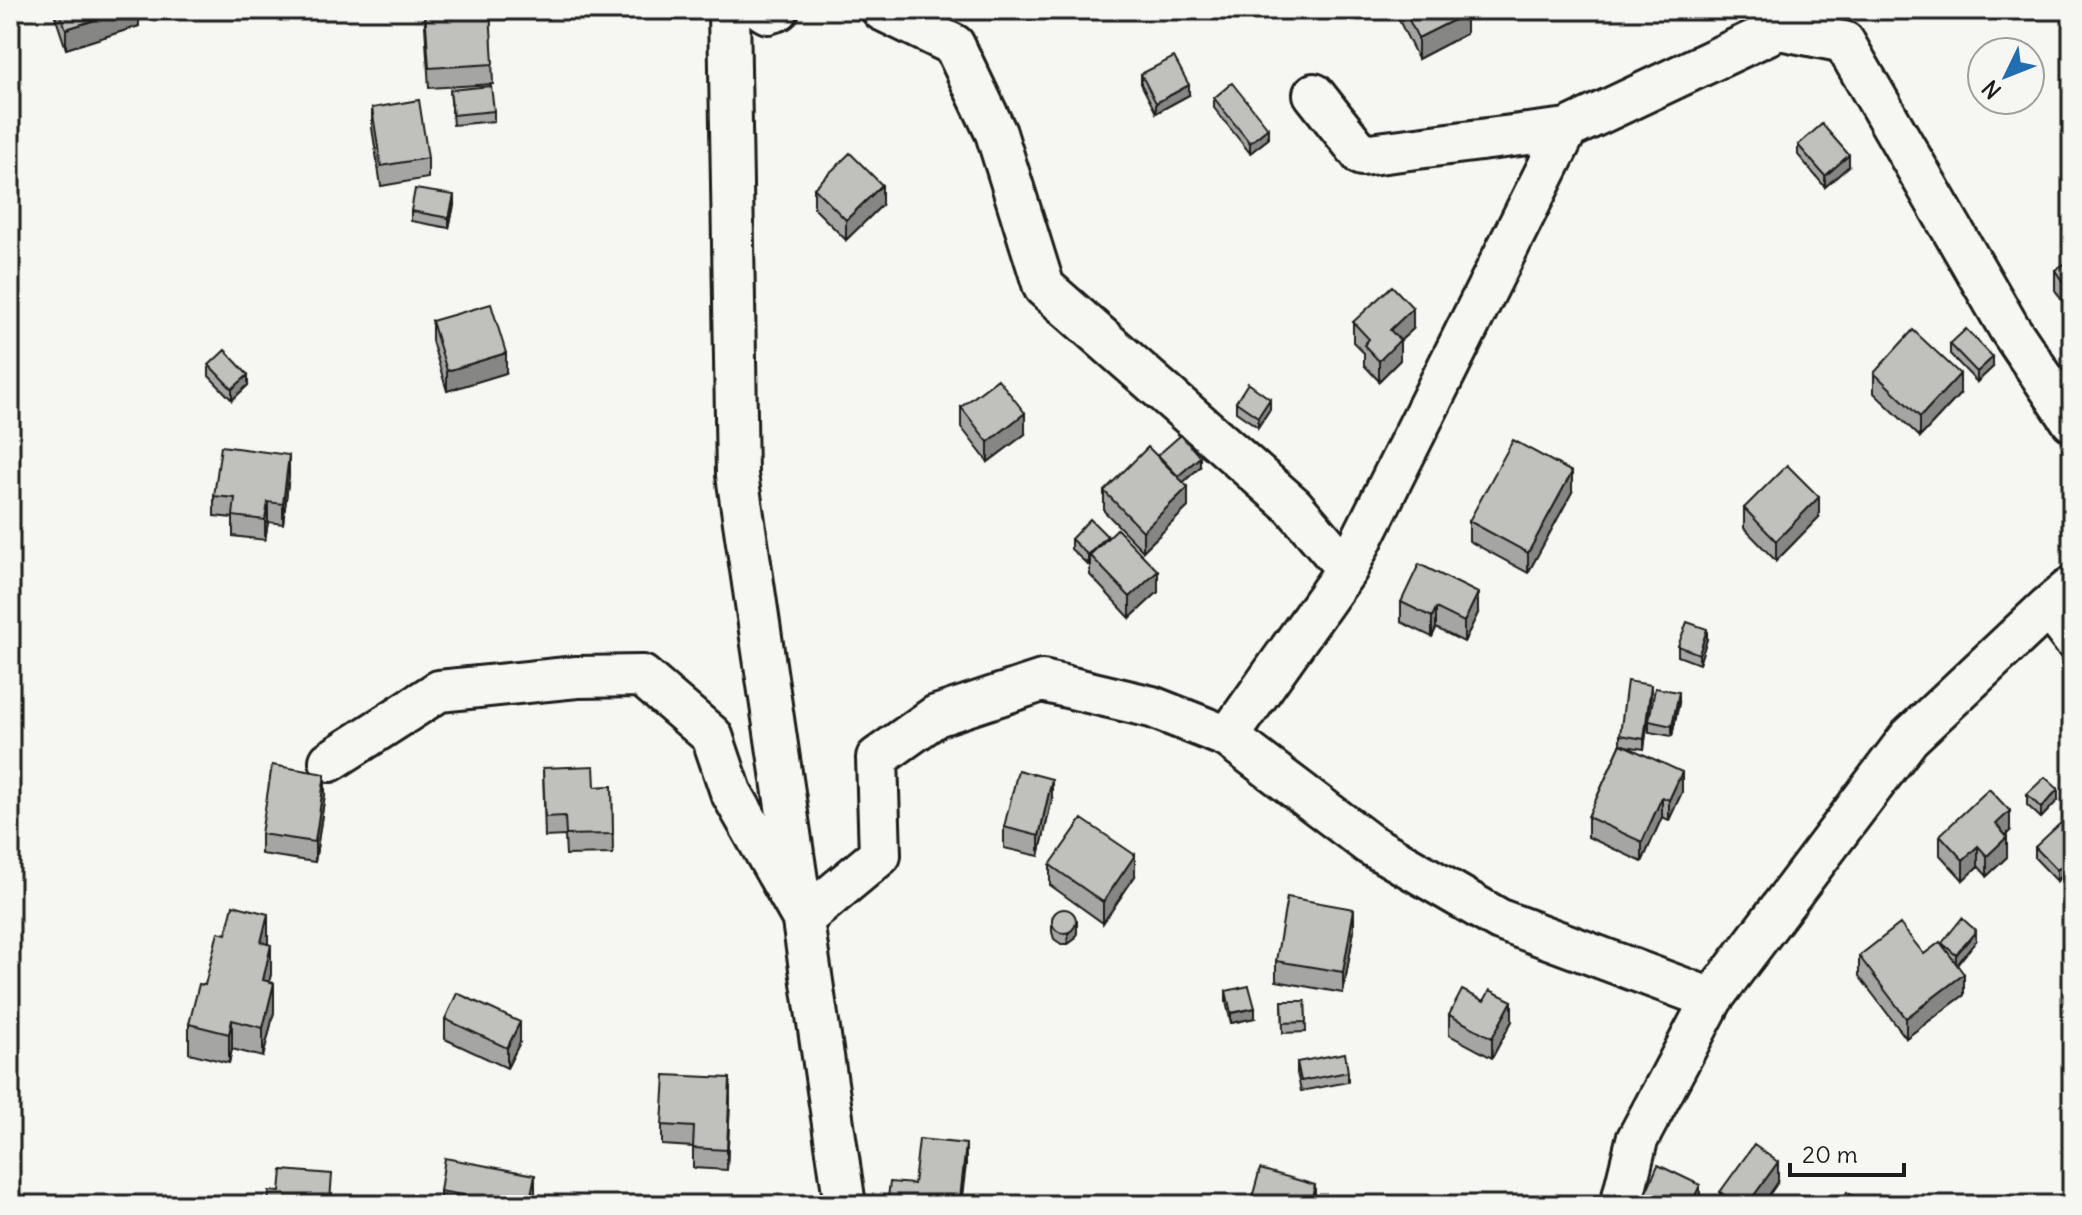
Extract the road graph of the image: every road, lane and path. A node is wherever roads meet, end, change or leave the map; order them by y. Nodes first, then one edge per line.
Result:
1 (729, 10) edge
2 (763, 10) edge
3 (778, 10) edge
4 (882, 10) edge
5 (1841, 26) edge
6 (1314, 94) dead end
7 (1567, 129) junction
8 (2072, 421) edge
9 (1347, 569) junction
10 (2060, 597) edge
11 (2072, 638) edge
12 (1228, 737) junction
13 (330, 761) dead end
14 (803, 919) junction
15 (1712, 999) junction
16 (845, 1205) edge
17 (1621, 1205) edge

1 - 14 street
2 - 3 street
4 - 9 street
5 - 7 street
5 - 8 street
6 - 7 street
7 - 9 street
9 - 12 street
10 - 11 street
10 - 15 street
12 - 14 street
12 - 15 street
13 - 14 street
14 - 16 street
15 - 17 street

